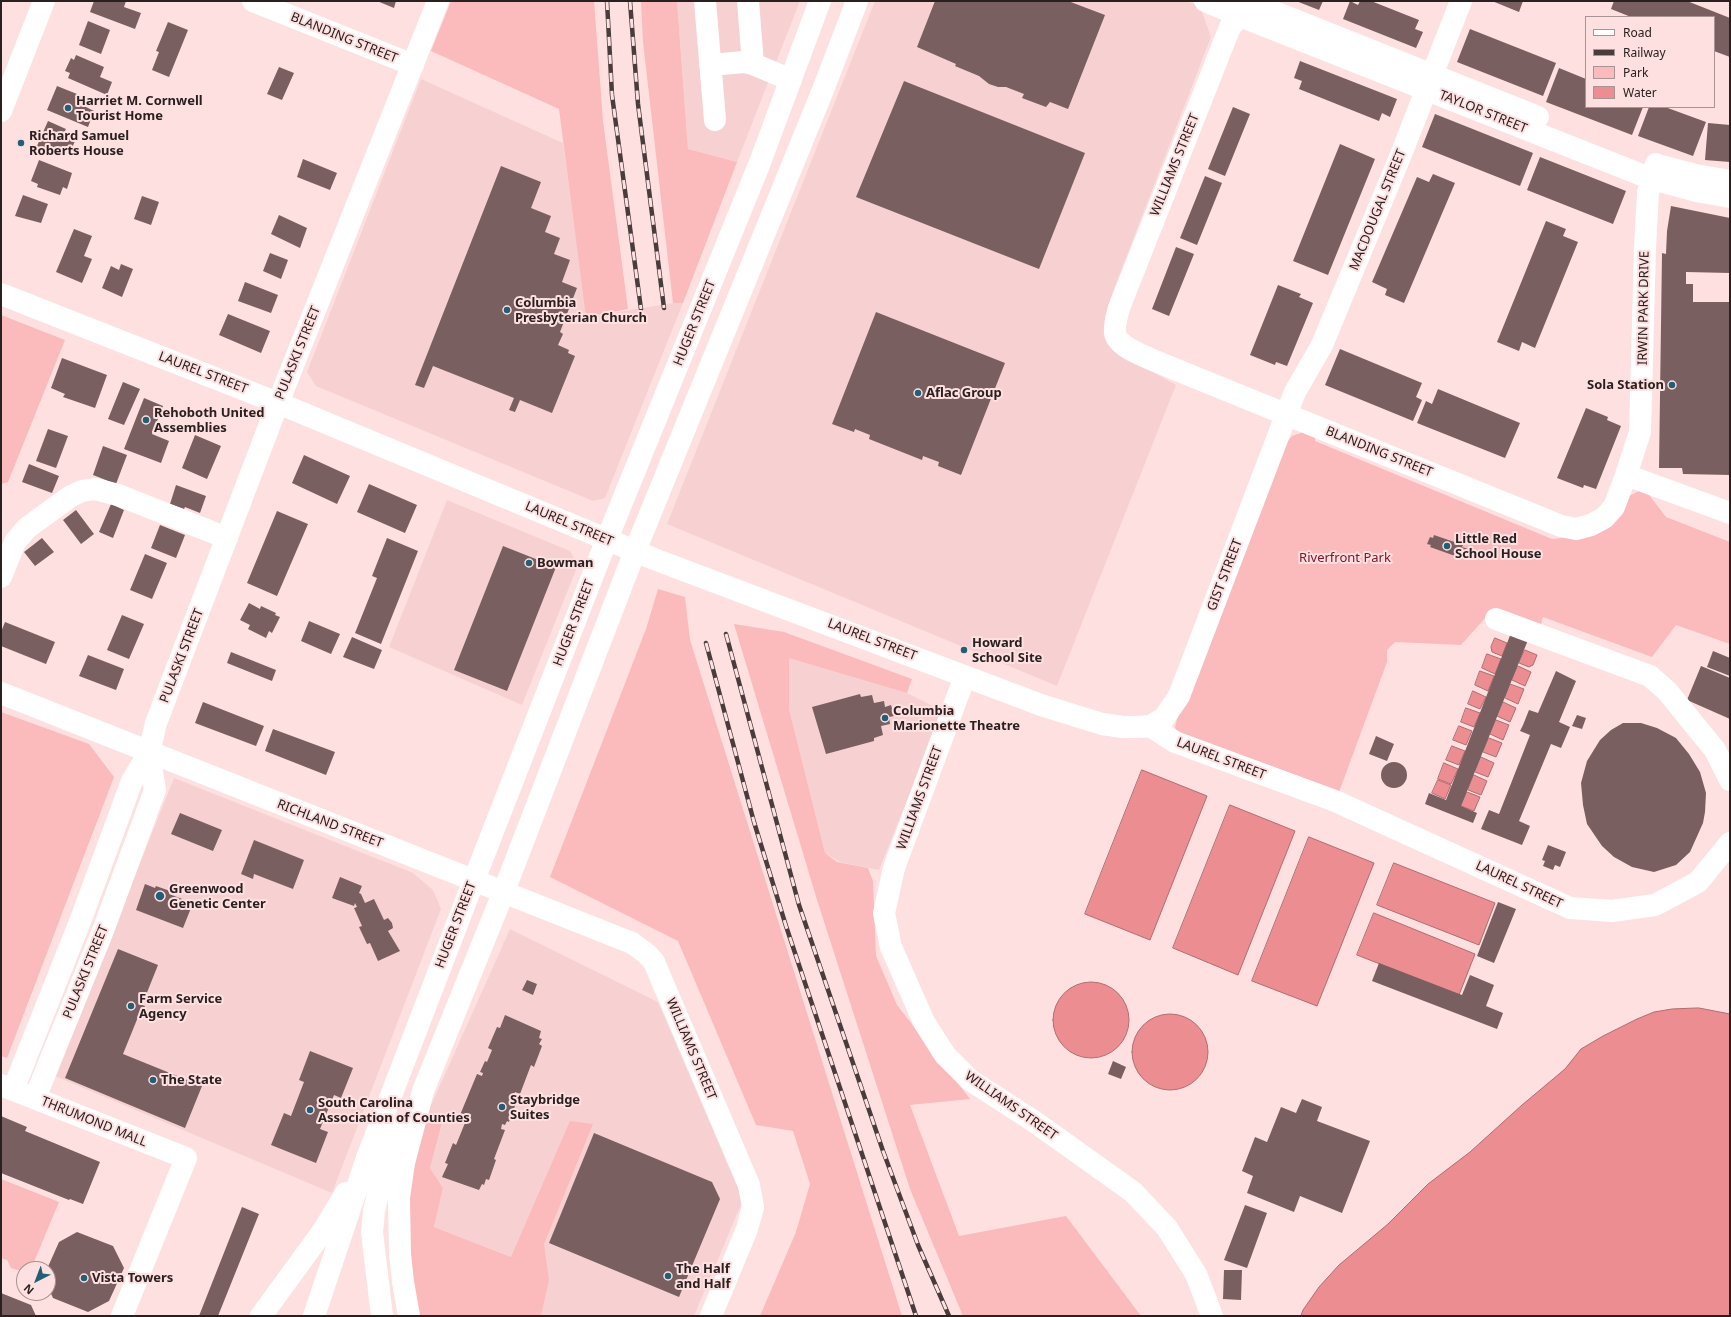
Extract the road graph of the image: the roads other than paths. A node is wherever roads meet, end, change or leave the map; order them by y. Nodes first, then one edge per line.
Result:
1 (44, 1) edge
2 (253, 1) edge
3 (438, 1) edge
4 (705, 1) edge
5 (748, 1) edge
6 (820, 1) edge
7 (857, 1) edge
8 (1205, 1) edge
9 (1461, 1) edge
10 (1245, 6) edge
11 (753, 64) junction
12 (413, 65) junction
13 (710, 65) junction
14 (791, 80) junction
15 (1428, 82) junction
16 (1, 111) edge
17 (715, 120) dead end
18 (1654, 171) junction
19 (1730, 181) edge
20 (1730, 197) edge
21 (1, 294) edge
22 (1115, 334) joint
23 (278, 403) junction
24 (1287, 414) junction
25 (1626, 475) junction
26 (1730, 513) edge
27 (227, 538) junction
28 (607, 539) junction
29 (635, 551) junction
30 (1, 577) edge
31 (1496, 619) dead end
32 (965, 676) junction
33 (1, 693) edge
34 (1150, 726) junction
35 (150, 753) junction
36 (1730, 780) edge
37 (1730, 843) edge
38 (474, 880) junction
39 (504, 891) junction
40 (654, 962) joint
41 (7, 1087) edge
42 (423, 1091) junction
43 (35, 1098) junction
44 (367, 1158) junction
45 (122, 1316) edge
46 (261, 1316) edge
47 (314, 1316) edge
48 (382, 1316) edge
49 (409, 1316) edge
50 (711, 1316) edge
51 (1212, 1316) edge

1 - 16 main road
2 - 12 main road, BLANDING STREET
3 - 12 main road, PULASKI STREET
4 - 13 main road
5 - 11 main road
6 - 14 main road, HUGER STREET
7 - 29 main road
8 - 10 main road, TAYLOR STREET
9 - 15 main road, MACDOUGAL STREET
10 - 15 main road, TAYLOR STREET
10 - 22 main road, WILLIAMS STREET
11 - 13 main road
11 - 14 main road
12 - 23 main road, PULASKI STREET
13 - 17 main road
14 - 28 main road, HUGER STREET
15 - 18 main road, TAYLOR STREET
15 - 24 main road, MACDOUGAL STREET
18 - 19 main road, TAYLOR STREET
18 - 20 main road, TAYLOR STREET
18 - 25 main road, IRWIN PARK DRIVE
21 - 23 main road, LAUREL STREET
22 - 24 main road, BLANDING STREET
23 - 27 main road, PULASKI STREET
23 - 28 main road, LAUREL STREET
24 - 25 main road, BLANDING STREET
24 - 34 main road, GIST STREET
25 - 26 main road
27 - 30 main road
27 - 35 main road, PULASKI STREET
28 - 29 main road, LAUREL STREET
28 - 38 main road, HUGER STREET
29 - 32 main road, LAUREL STREET
29 - 39 main road
31 - 36 main road
32 - 34 main road, LAUREL STREET
32 - 51 main road, WILLIAMS STREET
33 - 35 main road, RICHLAND STREET
34 - 37 main road, LAUREL STREET
35 - 38 main road, RICHLAND STREET
35 - 41 main road, PULASKI STREET
35 - 43 main road, PULASKI STREET
38 - 39 main road, RICHLAND STREET
38 - 44 main road, HUGER STREET
39 - 40 main road, RICHLAND STREET
39 - 42 main road
40 - 50 main road, WILLIAMS STREET
41 - 43 main road, THRUMOND MALL
42 - 48 main road
42 - 49 main road
43 - 45 main road, THRUMOND MALL
44 - 46 main road
44 - 47 main road

